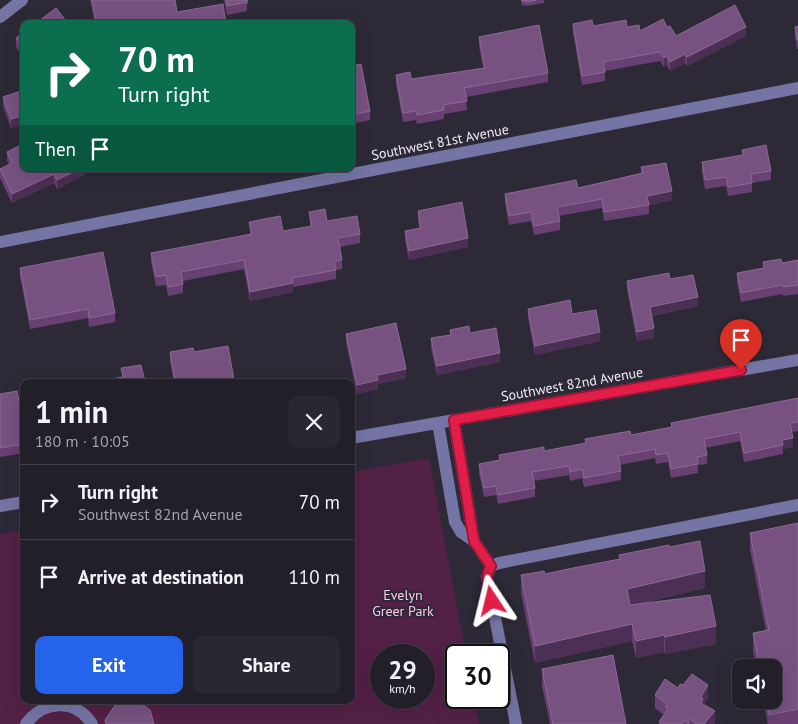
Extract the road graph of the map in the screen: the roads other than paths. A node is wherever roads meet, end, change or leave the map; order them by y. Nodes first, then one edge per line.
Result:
1 (22, 0) edge
2 (0, 17) edge
3 (798, 88) edge
4 (0, 242) edge
5 (798, 360) edge
6 (454, 420) junction
7 (438, 423) junction
8 (355, 437) edge
9 (20, 503) edge
10 (798, 505) edge
11 (0, 506) edge
12 (474, 541) junction
13 (491, 566) junction
14 (51, 704) edge
15 (60, 704) edge
16 (26, 724) edge
17 (92, 724) edge
18 (516, 724) edge

1 - 2 street
3 - 4 street, Southwest 81st Avenue
5 - 6 street, Southwest 82nd Avenue
6 - 7 street, Southwest 82nd Avenue
6 - 12 street
7 - 8 street, Southwest 82nd Avenue
7 - 12 street
9 - 11 street
10 - 13 street
12 - 13 street
13 - 18 street
14 - 16 street
15 - 17 street

